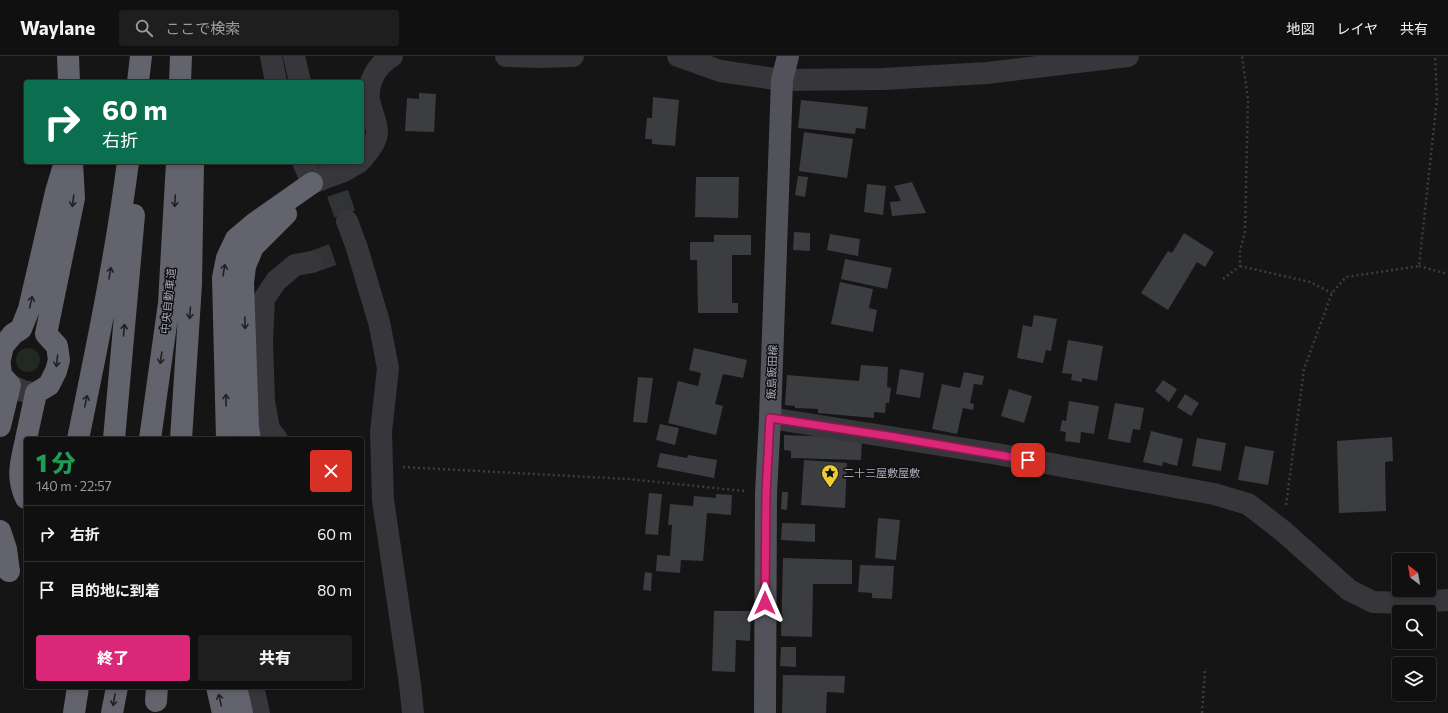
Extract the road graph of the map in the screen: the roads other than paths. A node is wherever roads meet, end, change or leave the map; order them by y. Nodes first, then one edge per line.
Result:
1 (68, 56) edge
2 (143, 56) edge
3 (181, 56) edge
4 (191, 56) edge
5 (271, 56) edge
6 (294, 56) edge
7 (392, 56) edge
8 (506, 56) edge
9 (573, 56) edge
10 (678, 56) edge
11 (788, 56) edge
12 (1128, 56) edge
13 (69, 80) edge
14 (138, 80) edge
15 (142, 80) edge
16 (180, 80) edge
17 (192, 80) edge
18 (276, 80) edge
19 (300, 80) edge
20 (782, 80) junction
21 (364, 157) edge
22 (64, 164) edge
23 (72, 164) edge
24 (128, 164) edge
25 (138, 164) edge
26 (177, 164) edge
27 (193, 164) edge
28 (304, 164) edge
29 (356, 164) edge
30 (312, 183) junction
31 (347, 221) tunnel mouth
32 (312, 262) tunnel mouth
33 (21, 329) junction
34 (46, 334) junction
35 (0, 358) edge
36 (0, 365) edge
37 (10, 385) junction
38 (36, 393) junction
39 (770, 418) junction
40 (0, 426) edge
41 (27, 437) edge
42 (78, 437) edge
43 (114, 437) edge
44 (150, 437) edge
45 (181, 437) edge
46 (227, 437) edge
47 (250, 437) edge
48 (275, 437) edge
49 (24, 449) edge
50 (24, 494) edge
51 (0, 531) edge
52 (9, 571) dead end
53 (1448, 600) edge
54 (78, 689) edge
55 (117, 689) edge
56 (217, 689) edge
57 (236, 689) edge
58 (253, 689) edge
59 (74, 713) edge
60 (112, 713) edge
61 (223, 713) edge
62 (242, 713) edge
63 (259, 713) edge
64 (413, 713) edge
65 (765, 713) edge

1 - 13 highway
2 - 14 highway
2 - 15 highway
3 - 16 highway
4 - 17 highway
5 - 18 street
6 - 19 street
7 - 21 street
8 - 9 street
10 - 20 street
11 - 20 main road, 飯島飯田線
12 - 20 street
20 - 39 main road, 飯島飯田線
33 -> 22 highway
23 -> 34 highway
42 -> 24 highway
43 -> 25 highway
26 -> 44 highway, 中央自動車道
27 -> 45 highway
28 - 30 street
29 - 30 street
46 -> 30 highway
30 -> 47 highway
31 - 64 street
32 - 48 street
33 - 34 street
33 - 35 highway
34 -> 38 highway
36 - 37 highway
37 - 38 street
37 - 40 highway
38 - 41 highway
39 - 53 street
39 - 65 main road, 飯島飯田線
49 - 50 highway
51 - 52 highway
54 - 59 highway
55 -> 60 highway
61 -> 56 highway
57 - 62 highway
58 - 63 street

